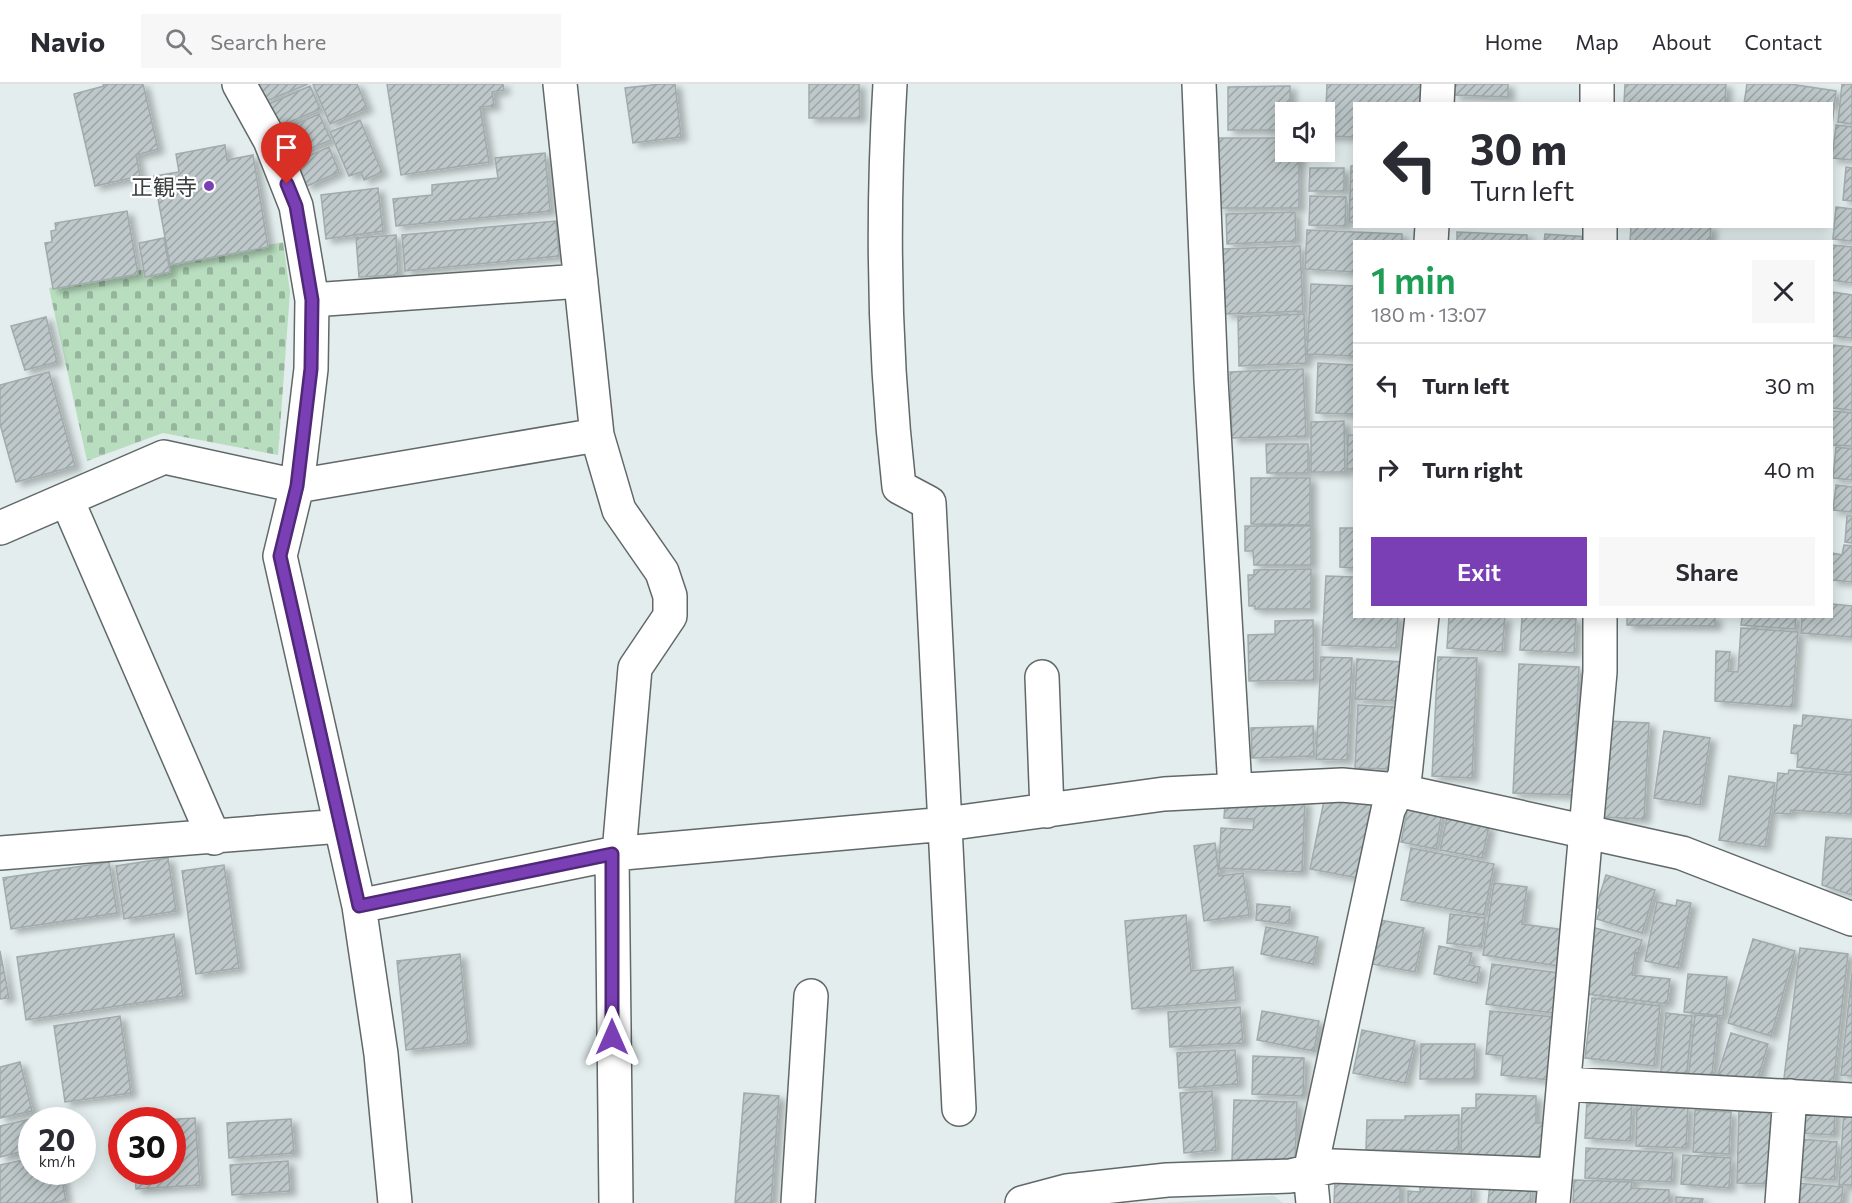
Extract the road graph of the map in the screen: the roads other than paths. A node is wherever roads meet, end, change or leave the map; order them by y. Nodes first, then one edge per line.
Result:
1 (239, 84) edge
2 (560, 84) edge
3 (890, 84) edge
4 (1199, 84) edge
5 (1438, 84) edge
6 (1597, 84) edge
7 (1437, 102) edge
8 (1598, 102) edge
9 (581, 281) junction
10 (312, 300) junction
11 (597, 435) junction
12 (297, 486) junction
13 (67, 500) junction
14 (0, 528) edge
15 (1422, 618) edge
16 (1600, 618) edge
17 (1042, 677) dead end
18 (1234, 789) junction
19 (1397, 790) junction
20 (1047, 811) junction
21 (946, 824) junction
22 (341, 826) junction
23 (1585, 830) junction
24 (214, 838) junction
25 (0, 853) edge
26 (615, 853) junction
27 (359, 906) junction
28 (1852, 919) edge
29 (811, 996) dead end
30 (1564, 1084) junction
31 (1790, 1096) junction
32 (1852, 1100) edge
33 (958, 1109) dead end
34 (1312, 1188) edge
35 (1554, 1189) edge
36 (395, 1203) edge
37 (616, 1203) edge
38 (798, 1203) edge
39 (1022, 1203) edge
40 (1782, 1203) edge

1 - 10 street
2 - 9 street
3 - 21 street
4 - 18 street
5 - 7 street
6 - 8 street
9 - 10 street
9 - 11 street
10 - 12 street
11 - 12 street
11 - 26 street
12 - 13 street
12 - 22 street
13 - 14 street
13 - 24 street
15 - 19 street
16 - 23 street
17 - 20 street
18 - 19 street
18 - 20 street
19 - 23 street
19 - 34 street
20 - 21 street
21 - 26 street
21 - 33 street
22 - 24 street
22 - 27 street
23 - 28 street
23 - 30 street
24 - 25 street
26 - 27 street
26 - 37 street
27 - 36 street
29 - 38 street
30 - 31 street
30 - 35 street
31 - 32 street
31 - 40 street
34 - 35 street
34 - 39 street

